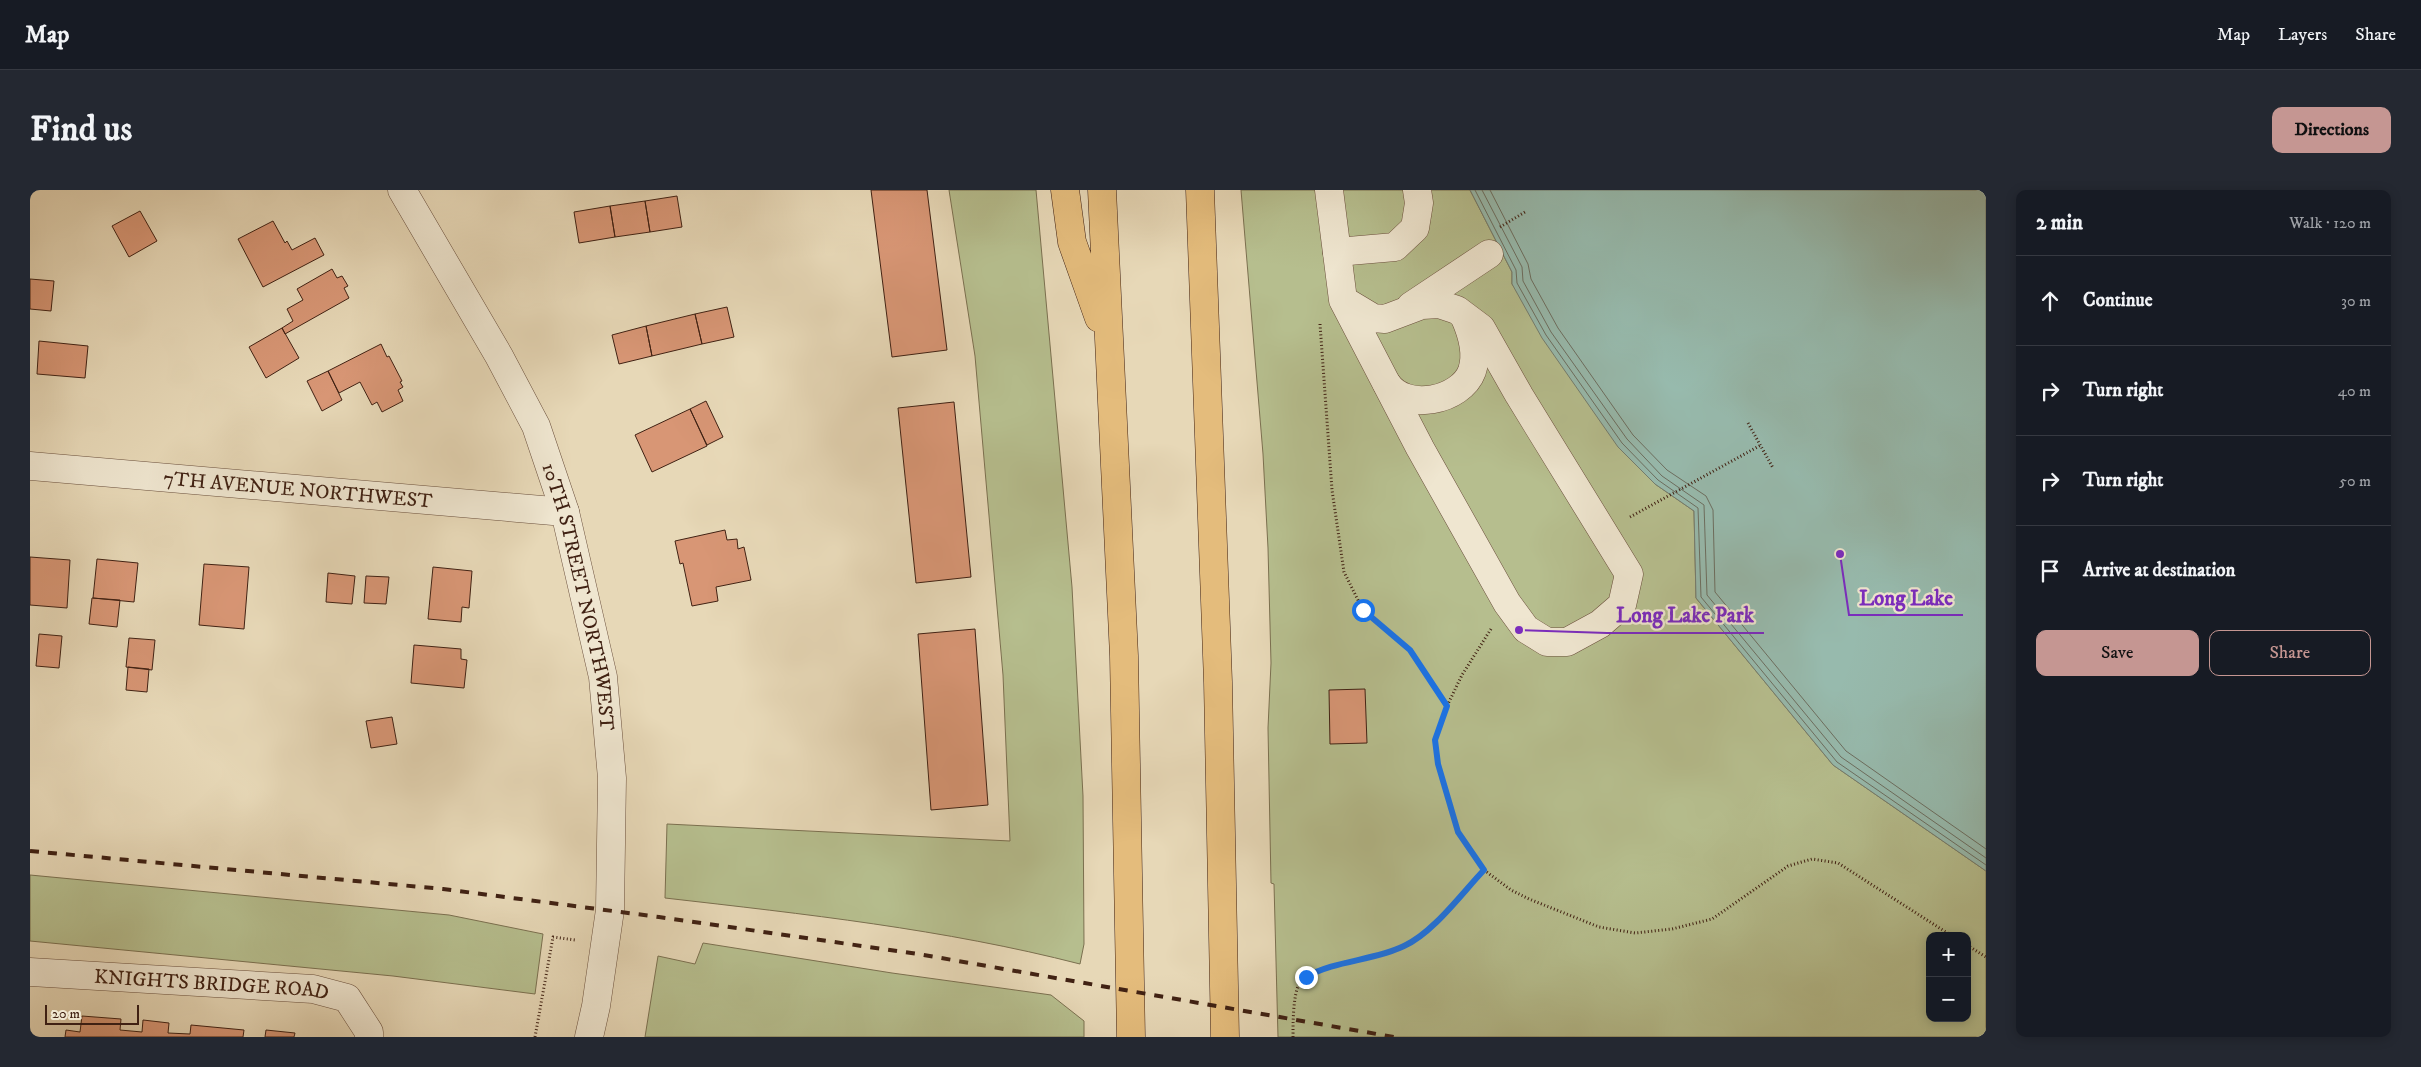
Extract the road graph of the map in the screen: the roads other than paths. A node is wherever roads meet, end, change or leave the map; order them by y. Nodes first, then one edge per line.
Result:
1 (402, 190) edge
2 (1065, 190) edge
3 (1102, 190) edge
4 (1189, 190) edge
5 (1200, 190) edge
6 (1329, 190) edge
7 (1417, 190) edge
8 (1337, 252) junction
9 (1489, 254) dead end
10 (1343, 300) junction
11 (1464, 314) junction
12 (1395, 315) junction
13 (1109, 348) junction
14 (1388, 386) junction
15 (1207, 421) junction
16 (30, 466) edge
17 (565, 512) junction
18 (30, 972) edge
19 (370, 1037) edge
20 (589, 1037) edge
21 (1130, 1037) edge
22 (1225, 1037) edge

1 - 17 street, 10TH STREET NORTHWEST
2 - 13 highway
3 - 13 highway
4 - 15 highway
5 - 15 highway
6 - 8 street
7 - 8 street
8 - 10 street
9 - 12 street
10 - 12 street
10 - 14 street
11 - 12 street
11 - 14 street
11 - 14 street
12 - 14 street
13 - 21 highway
15 - 22 highway
16 - 17 street, 7TH AVENUE NORTHWEST
17 - 20 street, 10TH STREET NORTHWEST
18 - 19 street, KNIGHTS BRIDGE ROAD

